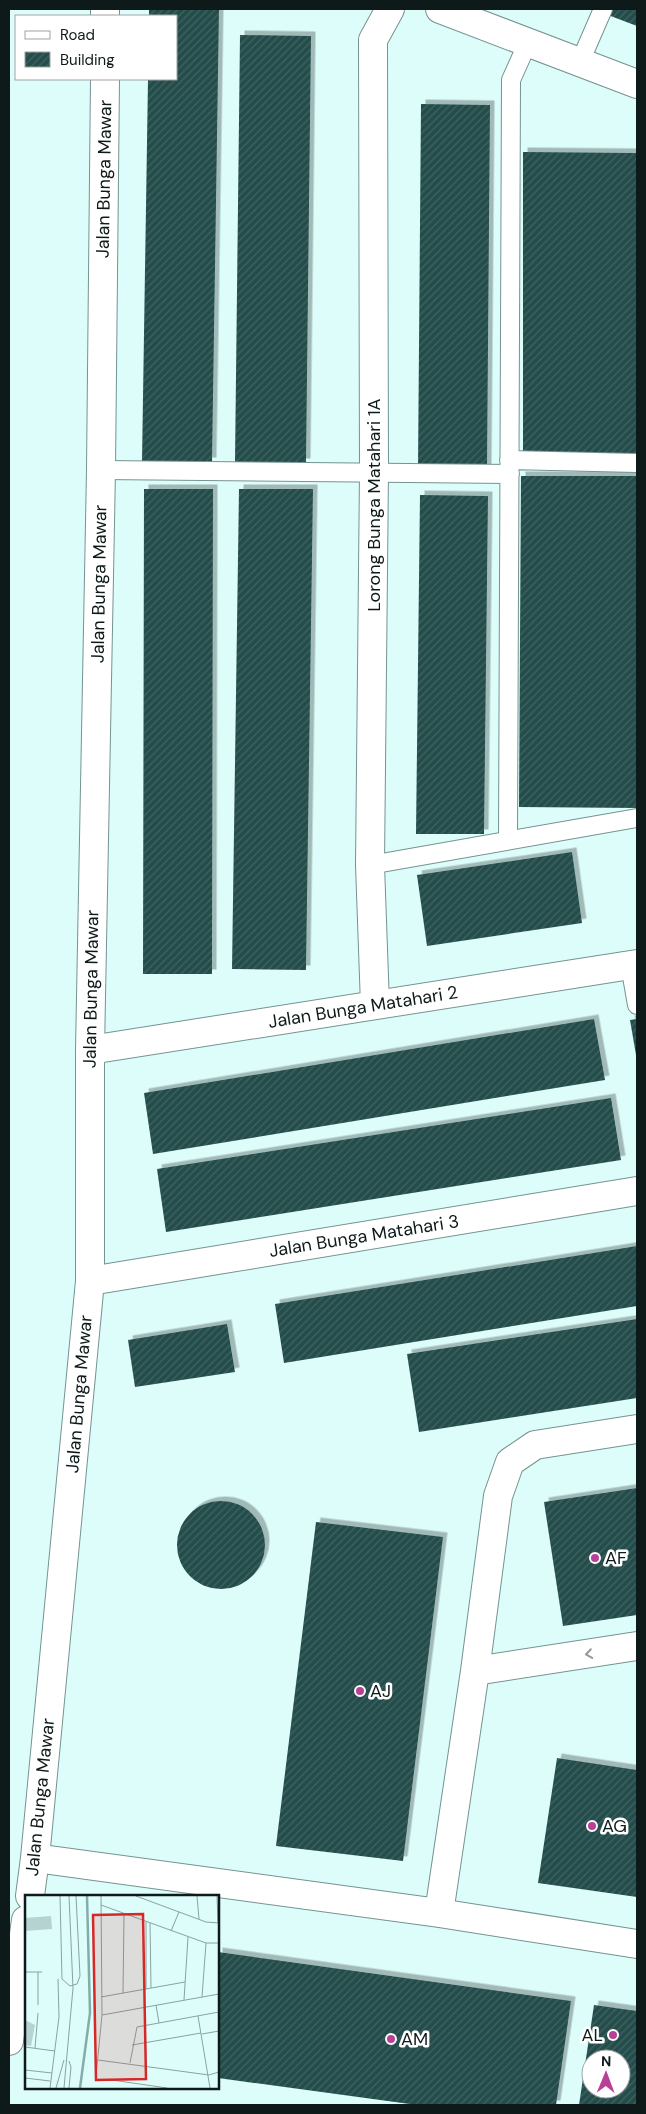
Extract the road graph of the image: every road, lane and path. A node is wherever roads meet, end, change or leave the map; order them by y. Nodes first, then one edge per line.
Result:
1 (390, 9) edge
2 (440, 9) edge
3 (603, 9) edge
4 (528, 42) junction
5 (580, 62) junction
6 (105, 80) edge
7 (637, 84) edge
8 (637, 462) edge
9 (509, 467) junction
10 (101, 470) junction
11 (374, 472) junction
12 (637, 818) edge
13 (508, 839) junction
14 (370, 865) junction
15 (634, 964) edge
16 (374, 1005) junction
17 (637, 1005) edge
18 (90, 1050) junction
19 (637, 1191) edge
20 (90, 1281) junction
21 (637, 1429) edge
22 (637, 1646) edge
23 (476, 1671) junction
24 (35, 1858) junction
25 (30, 1895) edge
26 (439, 1913) junction
27 (25, 1927) edge
28 (637, 1944) edge
29 (9, 2040) edge

1 - 11 street, Lorong Bunga Matahari 1A
2 - 4 street
3 - 5 lane
4 - 5 street
4 - 9 lane
5 - 7 street
6 - 10 street, Jalan Bunga Mawar
8 - 9 lane
9 - 11 lane
9 - 13 lane
10 - 11 lane
10 - 18 street, Jalan Bunga Mawar
11 - 14 street, Lorong Bunga Matahari 1A
12 - 13 lane
13 - 14 lane
14 - 16 street, Lorong Bunga Matahari 1A
15 - 16 street, Jalan Bunga Matahari 2
15 - 17 lane
16 - 18 street, Jalan Bunga Matahari 2
18 - 20 street, Jalan Bunga Mawar
19 - 20 street, Jalan Bunga Matahari 3
20 - 24 street, Jalan Bunga Mawar
21 - 23 street
22 -> 23 street
23 - 26 street
24 - 25 street, Jalan Bunga Mawar
24 - 26 street
26 - 28 street
27 - 29 street

